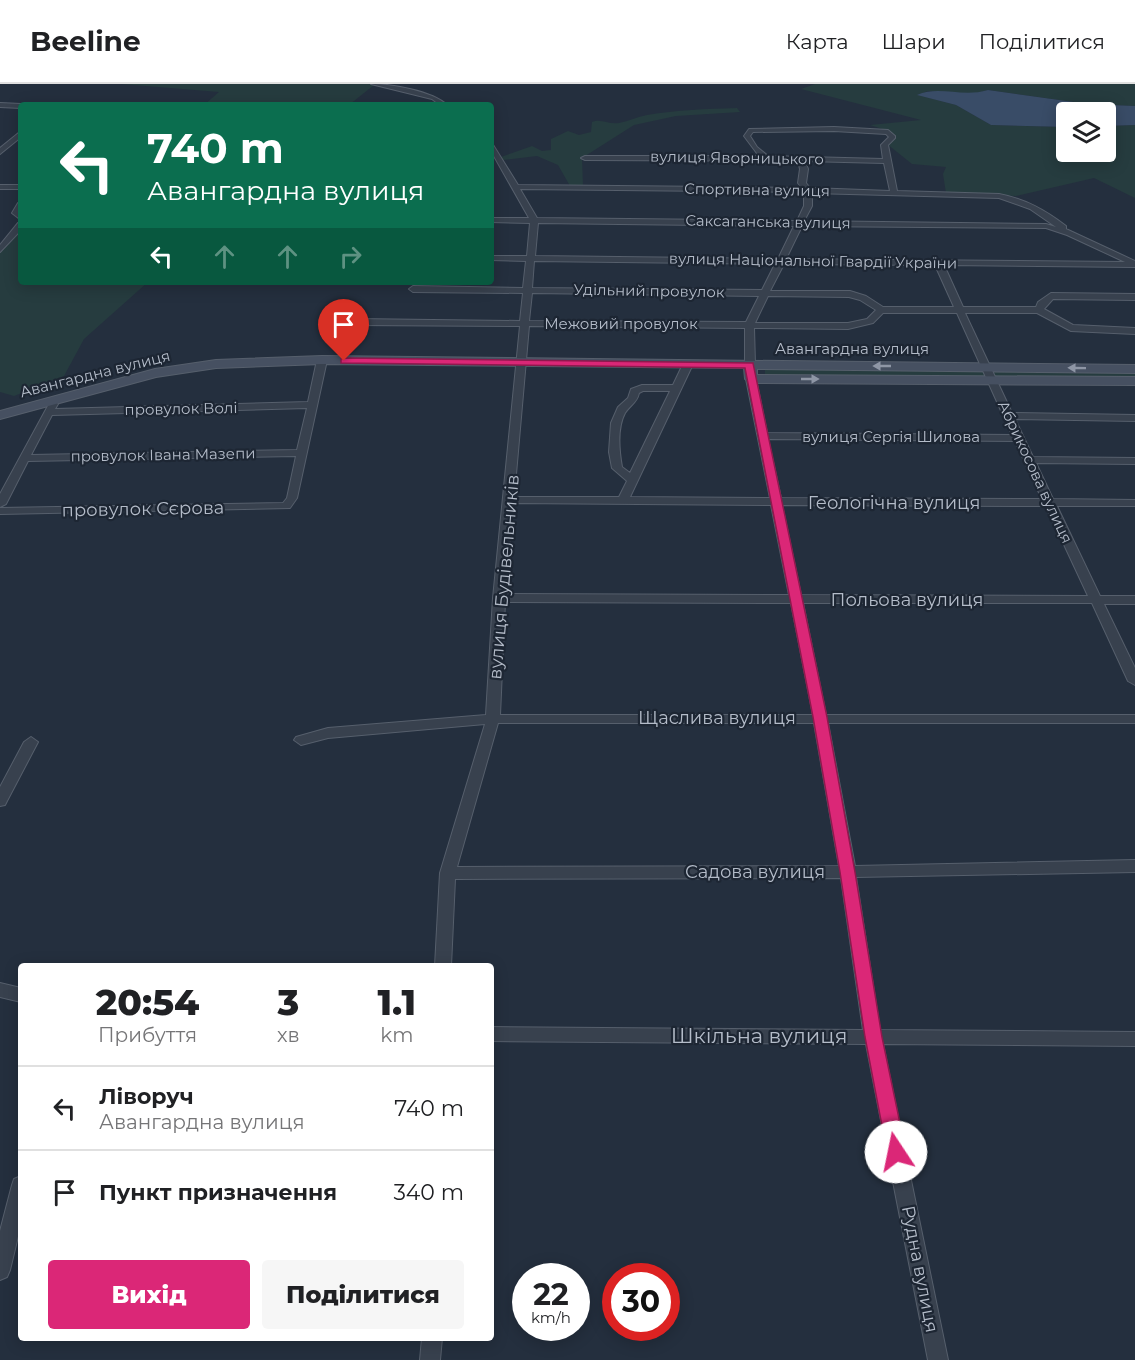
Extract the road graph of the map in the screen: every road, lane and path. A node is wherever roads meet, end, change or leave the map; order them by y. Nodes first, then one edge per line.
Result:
1 (374, 84) edge
2 (0, 96) edge
3 (440, 102) edge
4 (0, 106) edge
5 (18, 106) edge
6 (18, 135) edge
7 (3, 146) edge
8 (18, 147) edge
9 (494, 149) edge
10 (0, 152) edge
11 (585, 158) dead end
12 (766, 158) junction
13 (801, 159) junction
14 (888, 161) junction
15 (0, 187) edge
16 (18, 187) edge
17 (516, 188) junction
18 (808, 190) junction
19 (894, 193) junction
20 (494, 220) edge
21 (534, 220) junction
22 (799, 222) junction
23 (18, 229) edge
24 (1070, 233) junction
25 (0, 250) edge
26 (494, 258) edge
27 (531, 258) junction
28 (779, 260) junction
29 (938, 262) junction
30 (1135, 264) edge
31 (413, 289) dead end
32 (528, 290) junction
33 (763, 292) junction
34 (1135, 297) edge
35 (881, 310) junction
36 (961, 310) junction
37 (1039, 310) junction
38 (355, 322) dead end
39 (525, 324) junction
40 (749, 325) junction
41 (1135, 331) edge
42 (322, 360) junction
43 (522, 362) junction
44 (688, 364) junction
45 (986, 367) junction
46 (1135, 369) edge
47 (751, 372) junction
48 (992, 381) junction
49 (1135, 381) edge
50 (677, 388) junction
51 (311, 405) junction
52 (52, 406) junction
53 (0, 415) edge
54 (1008, 416) junction
55 (1135, 418) edge
56 (763, 436) junction
57 (1018, 438) junction
58 (302, 453) junction
59 (25, 458) junction
60 (1029, 460) junction
61 (1135, 460) edge
62 (632, 480) junction
63 (510, 500) junction
64 (623, 500) junction
65 (775, 502) junction
66 (1049, 503) junction
67 (0, 504) edge
68 (1135, 504) edge
69 (0, 512) edge
70 (499, 598) junction
71 (1096, 599) junction
72 (795, 600) junction
73 (1135, 600) edge
74 (1135, 681) edge
75 (820, 717) junction
76 (493, 719) junction
77 (1135, 719) edge
78 (301, 740) dead end
79 (31, 742) dead end
80 (0, 801) edge
81 (1135, 866) edge
82 (848, 872) junction
83 (448, 873) junction
84 (443, 963) edge
85 (0, 990) edge
86 (18, 994) edge
87 (494, 1034) edge
88 (873, 1037) junction
89 (1135, 1039) edge
90 (18, 1197) edge
91 (0, 1270) edge
92 (432, 1341) edge
93 (430, 1360) edge
94 (938, 1360) edge

1 - 3 street
2 - 4 street
4 - 5 street
6 - 7 street
7 - 8 street
7 - 10 street
9 - 17 street
11 - 12 street, вулиця Яворницького
12 - 13 street, вулиця Яворницького
12 - 14 street
13 - 14 street, вулиця Яворницького
13 - 18 street
14 - 19 street
15 - 16 street
17 - 18 street, Спортивна вулиця
17 - 21 street
18 - 19 street, Спортивна вулиця
18 - 22 street
19 - 24 street, Спортивна вулиця
20 - 21 street, Саксаганська вулиця
21 - 22 street, Саксаганська вулиця
21 - 27 street, вулиця Будівельників
22 - 24 street, Саксаганська вулиця
22 - 28 street
23 - 25 street
24 - 30 street
26 - 27 street, вулиця Національної Гвардії України
27 - 28 street, вулиця Національної Гвардії України
27 - 32 street, вулиця Будівельників
28 - 29 street, вулиця Національної Гвардії України
28 - 33 street
29 - 30 street, вулиця Національної Гвардії України
29 - 36 street, Абрикосова вулиця
31 - 32 street, Удільний провулок
32 - 33 street, Удільний провулок
32 - 39 street, вулиця Будівельників
33 - 35 street, Удільний провулок
33 - 40 street
34 - 37 street
35 - 36 street
35 - 40 street, Межовий провулок
36 - 37 street
36 - 45 street, Абрикосова вулиця
37 - 41 street
38 - 39 street, Межовий провулок
39 - 40 street, Межовий провулок
39 - 43 street, вулиця Будівельників
40 - 47 street, Рудна вулиця
42 - 43 street, Авангардна вулиця
42 - 51 street
42 - 52 street, Авангардна вулиця
43 - 44 street, Авангардна вулиця
43 - 63 street, вулиця Будівельників
44 - 47 street, Авангардна вулиця
44 - 50 street
46 -> 45 street, Авангардна вулиця
45 -> 47 street, Авангардна вулиця
45 - 48 street, Абрикосова вулиця
47 -> 48 street, Авангардна вулиця
47 - 56 street, Рудна вулиця
48 - 49 street, Авангардна вулиця
48 - 54 street, Абрикосова вулиця
50 - 62 street
50 - 62 street
51 - 52 street, провулок Волі
51 - 58 street
52 - 53 street, Авангардна вулиця
52 - 59 street
54 - 55 street
54 - 57 street, Абрикосова вулиця
56 - 57 street, вулиця Сергія Шилова
56 - 65 street, Рудна вулиця
57 - 60 street, Абрикосова вулиця
58 - 59 street, провулок Івана Мазепи
58 - 69 street, провулок Сєрова
59 - 67 street
60 - 61 street
60 - 66 street, Абрикосова вулиця
62 - 64 street
63 - 64 street, Геологічна вулиця
63 - 70 street, вулиця Будівельників
64 - 65 street, Геологічна вулиця
65 - 66 street, Геологічна вулиця
65 - 72 street, Рудна вулиця
66 - 68 street, Геологічна вулиця
66 - 71 street, Абрикосова вулиця
70 - 72 street, Польова вулиця
70 - 76 street, вулиця Будівельників
71 - 72 street, Польова вулиця
71 - 73 street, Польова вулиця
71 - 74 street, Абрикосова вулиця
72 - 75 street, Рудна вулиця
75 - 76 street, Щаслива вулиця
75 - 77 street, Щаслива вулиця
75 - 82 street, Рудна вулиця
76 - 78 street, Щаслива вулиця
76 - 83 street, вулиця Будівельників
79 - 80 street
81 - 82 street, Садова вулиця
82 - 83 street, Садова вулиця
82 - 88 street, Рудна вулиця
83 - 84 street, вулиця Будівельників
85 - 86 street
87 - 88 street, Шкільна вулиця
88 - 89 street, Шкільна вулиця
88 - 94 street, Рудна вулиця
90 - 91 street
92 - 93 street

